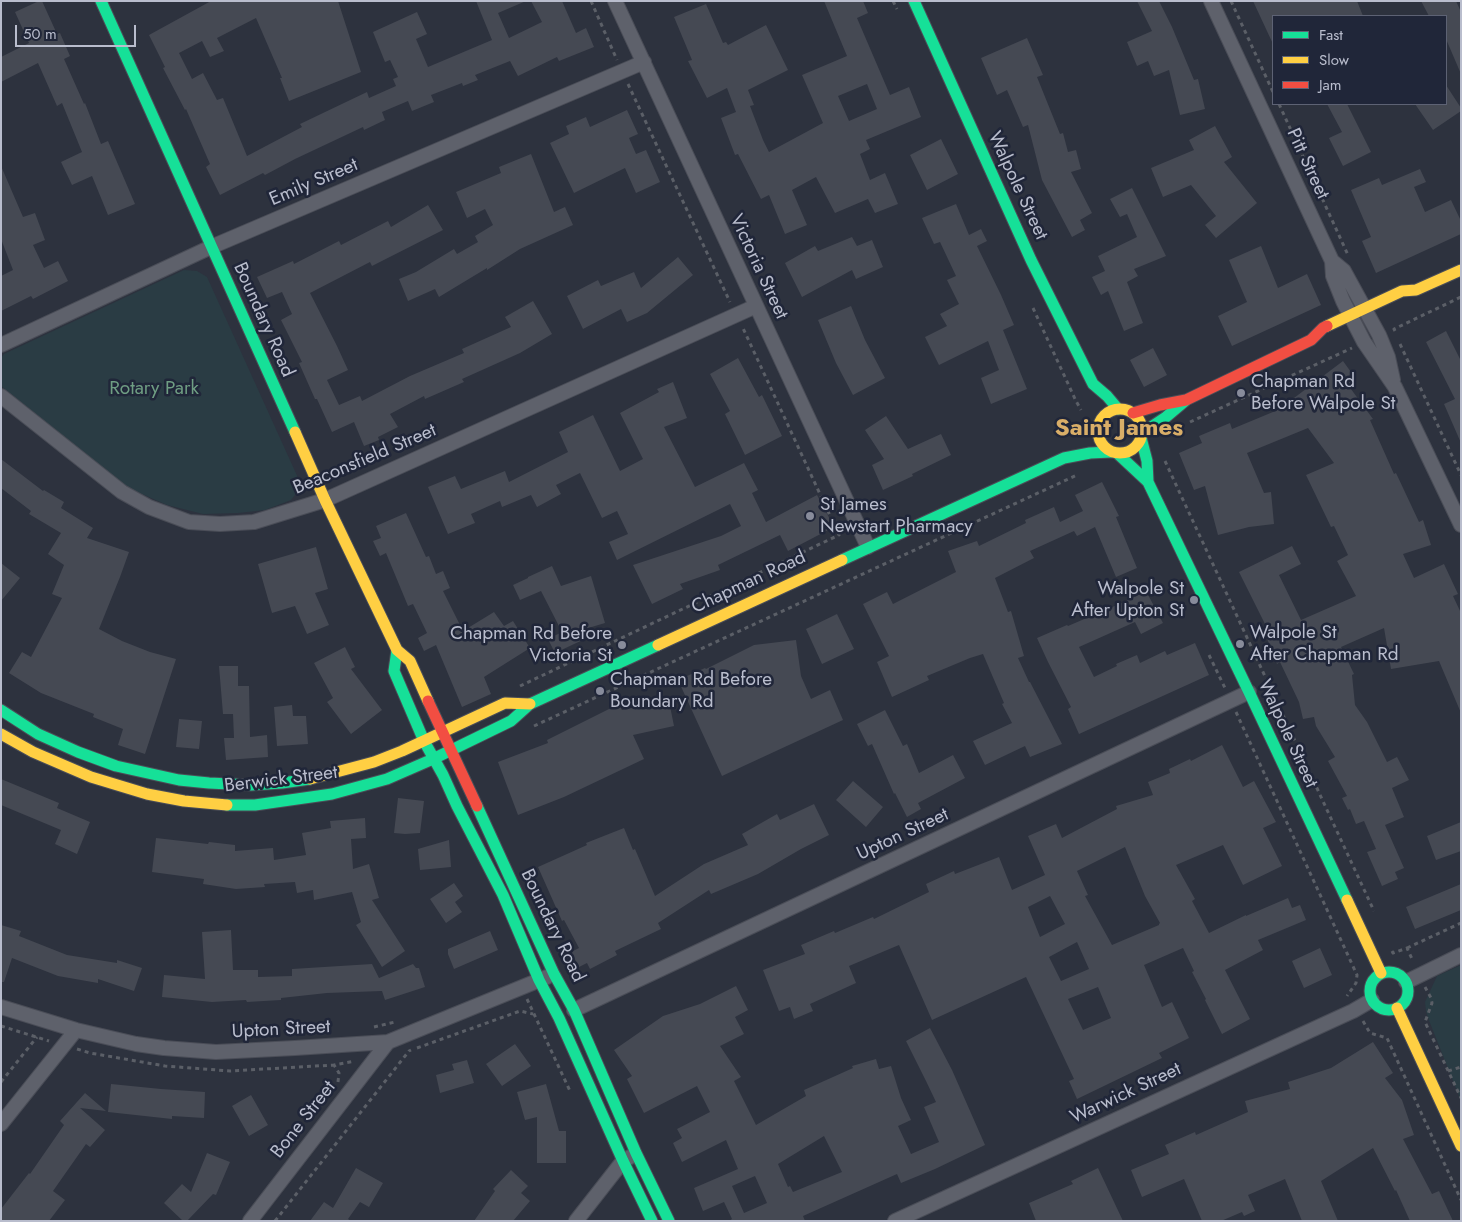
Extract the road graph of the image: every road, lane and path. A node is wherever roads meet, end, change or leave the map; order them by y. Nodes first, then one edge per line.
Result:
1 (101, 1) edge
2 (591, 1) edge
3 (615, 1) edge
4 (914, 1) edge
5 (1211, 1) edge
6 (1231, 1) edge
7 (644, 62) junction
8 (623, 72) junction
9 (1272, 90) edge
10 (1279, 105) edge
11 (211, 247) junction
12 (1332, 261) junction
13 (1352, 262) dead end
14 (1461, 270) edge
15 (1416, 290) junction
16 (1461, 297) edge
17 (1404, 303) dead end
18 (756, 306) junction
19 (1372, 314) junction
20 (737, 315) junction
21 (1352, 324) junction
22 (1329, 339) dead end
23 (1311, 340) junction
24 (1, 345) edge
25 (1356, 346) dead end
26 (1093, 384) junction
27 (1395, 387) junction
28 (1, 396) edge
29 (1186, 400) junction
30 (1118, 409) junction
31 (1133, 413) junction
32 (1189, 422) dead end
33 (1093, 433) junction
34 (1142, 435) junction
35 (1115, 453) junction
36 (1162, 454) dead end
37 (1064, 458) junction
38 (1083, 472) dead end
39 (1461, 475) edge
40 (1148, 482) junction
41 (325, 500) junction
42 (1461, 525) edge
43 (868, 547) junction
44 (1206, 648) dead end
45 (397, 650) junction
46 (520, 686) dead end
47 (1249, 692) junction
48 (1227, 693) dead end
49 (530, 704) junction
50 (1, 710) edge
51 (1235, 710) dead end
52 (533, 727) dead end
53 (443, 733) junction
54 (1, 734) edge
55 (424, 742) junction
56 (451, 750) junction
57 (433, 759) junction
58 (1376, 917) dead end
59 (1461, 923) edge
60 (1389, 944) dead end
61 (1407, 948) junction
62 (1461, 955) edge
63 (1413, 961) dead end
64 (1381, 973) junction
65 (554, 974) junction
66 (1357, 976) dead end
67 (538, 980) junction
68 (1406, 982) junction
69 (1425, 986) dead end
70 (1372, 1000) junction
71 (1, 1007) edge
72 (1397, 1008) junction
73 (574, 1010) junction
74 (534, 1015) dead end
75 (1363, 1021) dead end
76 (395, 1022) dead end
77 (366, 1029) dead end
78 (76, 1030) junction
79 (37, 1037) dead end
80 (388, 1042) junction
81 (1461, 1067) edge
82 (1448, 1071) junction
83 (1, 1082) edge
84 (1461, 1098) edge
85 (1, 1124) edge
86 (1461, 1146) edge
87 (636, 1153) junction
88 (623, 1162) junction
89 (1461, 1200) edge
90 (250, 1221) edge
91 (274, 1221) edge
92 (576, 1221) edge
93 (652, 1221) edge
94 (669, 1221) edge
95 (895, 1221) edge

1 - 11 street, Boundary Road
2 - 8 path
3 - 7 street, Victoria Street
4 - 26 street, Walpole Street
5 - 12 street, Pitt Street
6 - 9 path
7 - 8 street, Emily Street
7 - 18 street, Victoria Street
8 - 11 street, Emily Street
8 - 20 path
10 - 13 path
11 - 24 street, Emily Street
11 - 41 street, Boundary Road
12 - 19 street, Pitt Street
12 - 21 street, Pitt Street
14 - 15 street
15 - 17 street
15 - 19 street
16 - 39 path
18 - 20 street, Beaconsfield Street
18 - 43 street, Victoria Street
19 - 21 street
19 - 27 street, Pitt Street
20 - 41 street, Beaconsfield Street
20 - 46 path
21 - 23 street
21 - 27 street, Pitt Street
22 - 23 street
23 - 29 street
25 - 32 path
26 - 30 street, Walpole Street
26 - 33 street, Walpole Street
27 - 42 street, Pitt Street
28 - 41 street, Beaconsfield Street
29 - 31 street
29 - 34 street
30 - 31 street
30 - 33 street
31 - 34 street
33 - 35 street
33 - 37 street, Chapman Road
34 - 35 street
34 - 40 street, Walpole Street
35 - 37 street, Chapman Road
35 - 40 street, Walpole Street
36 - 58 path
37 - 43 street, Chapman Road
38 - 52 path
40 - 47 street, Walpole Street
41 - 45 street, Boundary Road
43 - 49 street, Chapman Road
44 - 48 path
45 - 53 street, Boundary Road
45 - 55 street, Boundary Road
47 - 64 street, Walpole Street
47 - 73 street, Upton Street
49 - 53 street, Chapman Road
49 - 56 street, Chapman Road
50 - 55 street, Berwick Street
51 - 66 path
53 - 55 street, Berwick Street
53 - 56 street, Boundary Road
54 - 57 street, Berwick Street
55 - 57 street, Boundary Road
56 - 57 street, Berwick Street
56 - 65 street, Boundary Road
57 - 67 street, Boundary Road
59 - 61 path
60 - 61 path
61 - 63 path
62 - 68 street
64 - 68 street
64 - 70 street
65 - 67 street, Upton Street
65 - 73 street, Boundary Road
67 - 80 street, Upton Street
67 - 88 street, Boundary Road
68 - 72 street
69 - 82 path
70 - 72 street
70 - 95 street, Warwick Street
71 - 78 street, Upton Street
72 - 86 street
73 - 87 street, Boundary Road
74 - 91 path
75 - 89 path
76 - 77 path
78 - 80 street, Upton Street
78 - 85 street
79 - 83 path
80 - 90 street, Bone Street
81 - 82 path
82 - 84 path
87 - 88 street
87 - 94 street, Boundary Road
88 - 92 street
88 - 93 street, Boundary Road

